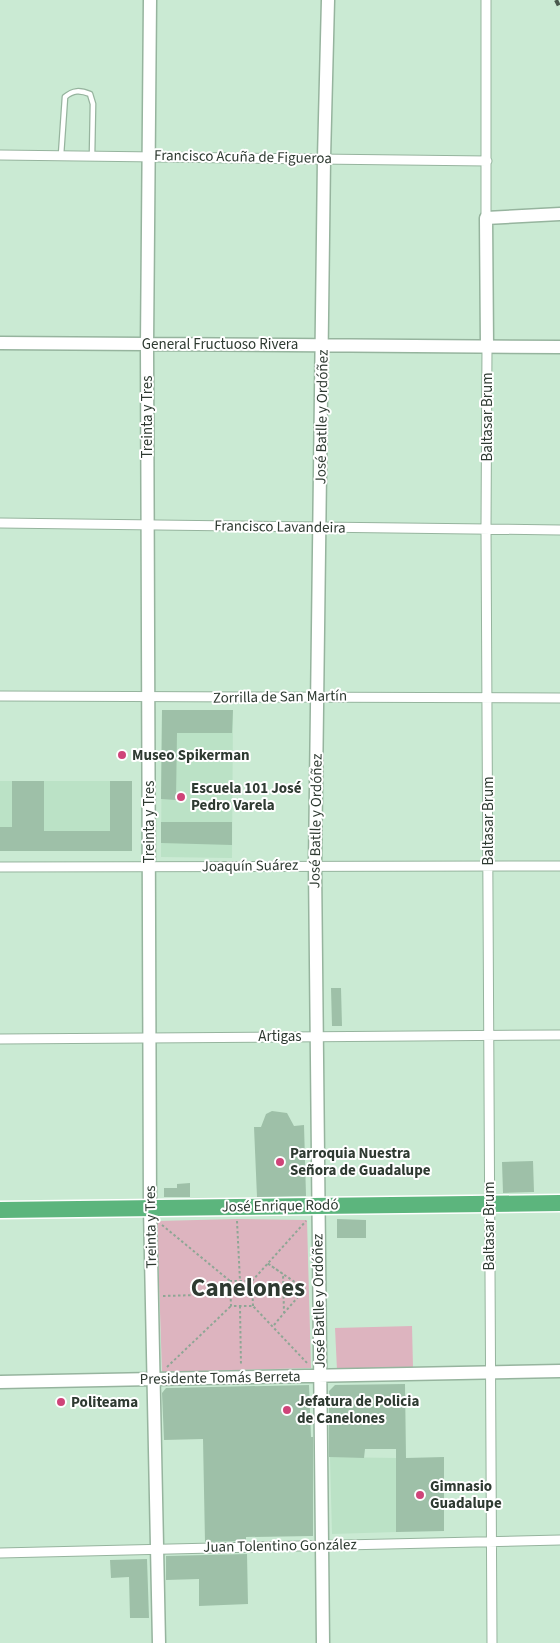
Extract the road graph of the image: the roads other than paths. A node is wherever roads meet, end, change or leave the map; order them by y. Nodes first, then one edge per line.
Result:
1 (150, 0) edge
2 (328, 0) edge
3 (486, 0) edge
4 (0, 155) edge
5 (61, 155) junction
6 (92, 156) junction
7 (149, 156) junction
8 (324, 158) junction
9 (486, 161) junction
10 (560, 214) edge
11 (486, 218) junction
12 (0, 343) edge
13 (323, 344) junction
14 (147, 345) junction
15 (487, 347) junction
16 (560, 347) edge
17 (0, 524) edge
18 (147, 525) junction
19 (320, 528) junction
20 (486, 529) junction
21 (560, 530) edge
22 (0, 696) edge
23 (318, 696) junction
24 (487, 697) junction
25 (148, 698) junction
26 (560, 698) edge
27 (315, 865) junction
28 (149, 866) junction
29 (488, 866) junction
30 (560, 866) edge
31 (0, 867) edge
32 (488, 1035) junction
33 (560, 1035) edge
34 (318, 1036) junction
35 (149, 1037) junction
36 (0, 1039) edge
37 (489, 1203) junction
38 (560, 1203) edge
39 (318, 1206) junction
40 (150, 1208) junction
41 (0, 1210) edge
42 (560, 1371) edge
43 (316, 1372) junction
44 (490, 1373) junction
45 (155, 1380) junction
46 (0, 1382) edge
47 (560, 1540) edge
48 (491, 1541) junction
49 (322, 1545) junction
50 (156, 1549) junction
51 (0, 1553) edge
52 (159, 1643) edge
53 (323, 1643) edge
54 (492, 1643) edge

1 - 7 street, Treinta y Tres
2 - 8 street, José Batlle y Ordóñez
3 - 9 street, Baltasar Brum
4 - 5 street, Francisco Acuña de Figueroa
5 - 6 street, Francisco Acuña de Figueroa
5 - 6 lane
6 - 7 street, Francisco Acuña de Figueroa
7 - 8 street, Francisco Acuña de Figueroa
7 - 14 street, Treinta y Tres
8 - 9 street, Francisco Acuña de Figueroa
8 - 13 street, José Batlle y Ordóñez
9 - 11 street, Baltasar Brum
10 - 11 street
11 - 15 street, Baltasar Brum
12 - 14 street, General Fructuoso Rivera
13 - 14 street, General Fructuoso Rivera
13 - 15 street, General Fructuoso Rivera
13 - 19 street, José Batlle y Ordóñez
14 - 18 street, Treinta y Tres
15 - 16 street, General Fructuoso Rivera
15 - 20 street, Baltasar Brum
17 - 18 street, Francisco Lavandeira
18 - 19 street, Francisco Lavandeira
18 - 25 street, Treinta y Tres
19 - 20 street, Francisco Lavandeira
19 - 23 street, José Batlle y Ordóñez
20 - 21 street, Francisco Lavandeira
20 - 24 street, Baltasar Brum
22 - 25 street, Zorrilla de San Martín
23 - 24 street, Zorrilla de San Martín
23 - 25 street, Zorrilla de San Martín
23 - 27 street, José Batlle y Ordóñez
24 - 26 street, Zorrilla de San Martín
24 - 29 street, Baltasar Brum
25 - 28 street, Treinta y Tres
27 - 28 street, Joaquín Suárez
27 - 29 street, Joaquín Suárez
27 - 34 street, José Batlle y Ordóñez
28 - 31 street, Joaquín Suárez
28 - 35 street, Treinta y Tres
29 - 30 street, Joaquín Suárez
29 - 32 street, Baltasar Brum
32 - 33 street, Artigas
32 - 34 street, Artigas
32 - 37 street, Baltasar Brum
34 - 35 street, Artigas
34 - 39 street, José Batlle y Ordóñez
35 - 36 street, Artigas
35 - 40 street, Treinta y Tres
37 - 38 highway, José Enrique Rodó
37 - 39 highway, José Enrique Rodó
37 - 44 street, Baltasar Brum
39 - 40 highway, José Enrique Rodó
39 - 43 street, José Batlle y Ordóñez
40 - 41 highway, José Enrique Rodó
40 - 45 street, Treinta y Tres
42 - 44 street, Presidente Tomás Berreta
43 - 44 street, Presidente Tomás Berreta
43 - 45 street, Presidente Tomás Berreta
43 - 49 street, José Batlle y Ordóñez
44 - 48 street, Baltasar Brum
45 - 46 street, Presidente Tomás Berreta
45 - 50 street, Treinta y Tres
47 - 48 street, Juan Tolentino González
48 - 49 street, Juan Tolentino González
48 - 54 street, Baltasar Brum
49 - 50 street, Juan Tolentino González
49 - 53 street, José Batlle y Ordóñez
50 - 51 street, Juan Tolentino González
50 - 52 street, Treinta y Tres

